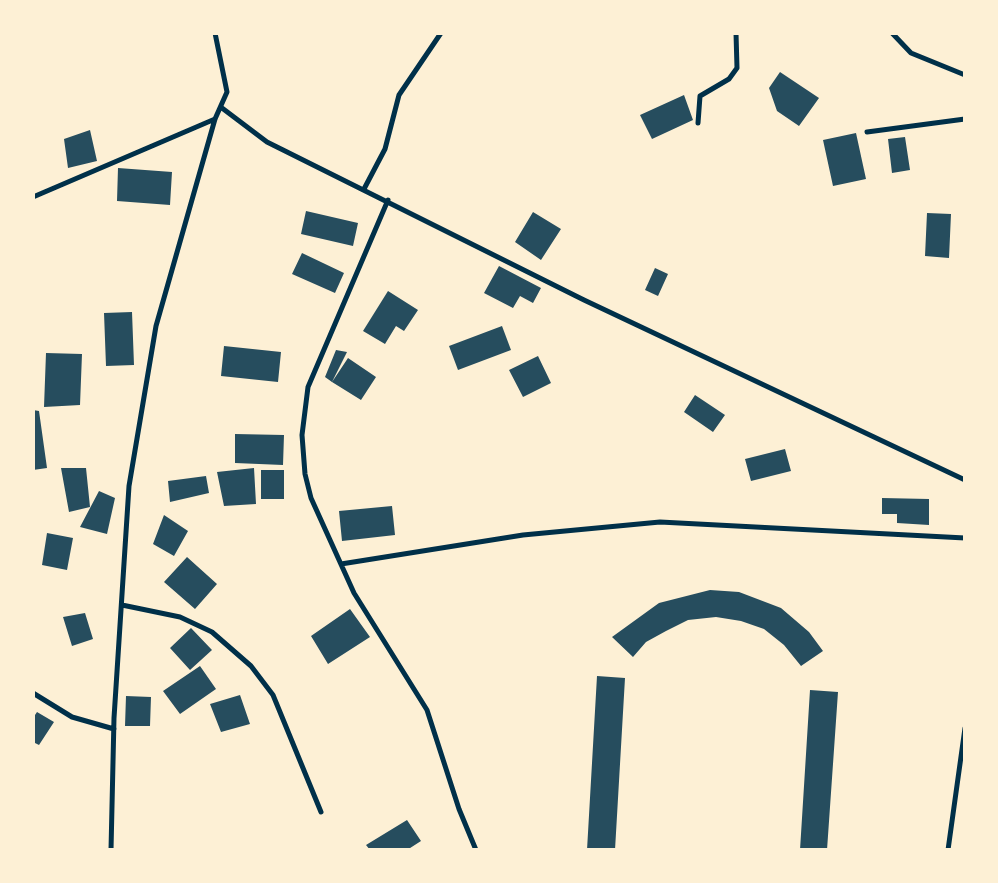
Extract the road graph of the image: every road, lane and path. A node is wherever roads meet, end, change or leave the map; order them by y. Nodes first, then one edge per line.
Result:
1 (215, 33) edge
2 (441, 33) edge
3 (736, 33) edge
4 (892, 33) edge
5 (965, 75) edge
6 (222, 108) junction
7 (215, 119) junction
8 (965, 119) edge
9 (698, 123) dead end
10 (867, 132) dead end
11 (364, 189) junction
12 (33, 197) edge
13 (388, 200) junction
14 (965, 480) edge
15 (965, 538) edge
16 (341, 564) junction
17 (122, 604) junction
18 (33, 693) edge
19 (965, 728) edge
20 (114, 729) junction
21 (321, 813) dead end
22 (111, 850) edge
23 (476, 850) edge
24 (948, 850) edge

1 - 6 street
2 - 11 street
3 - 9 street
4 - 5 street
6 - 7 street
6 - 11 street
7 - 12 street
7 - 17 street
8 - 10 street
11 - 13 street
13 - 14 street
13 - 16 street
15 - 16 street
16 - 23 street
17 - 20 street
17 - 21 street
18 - 20 street
19 - 24 street
20 - 22 street

